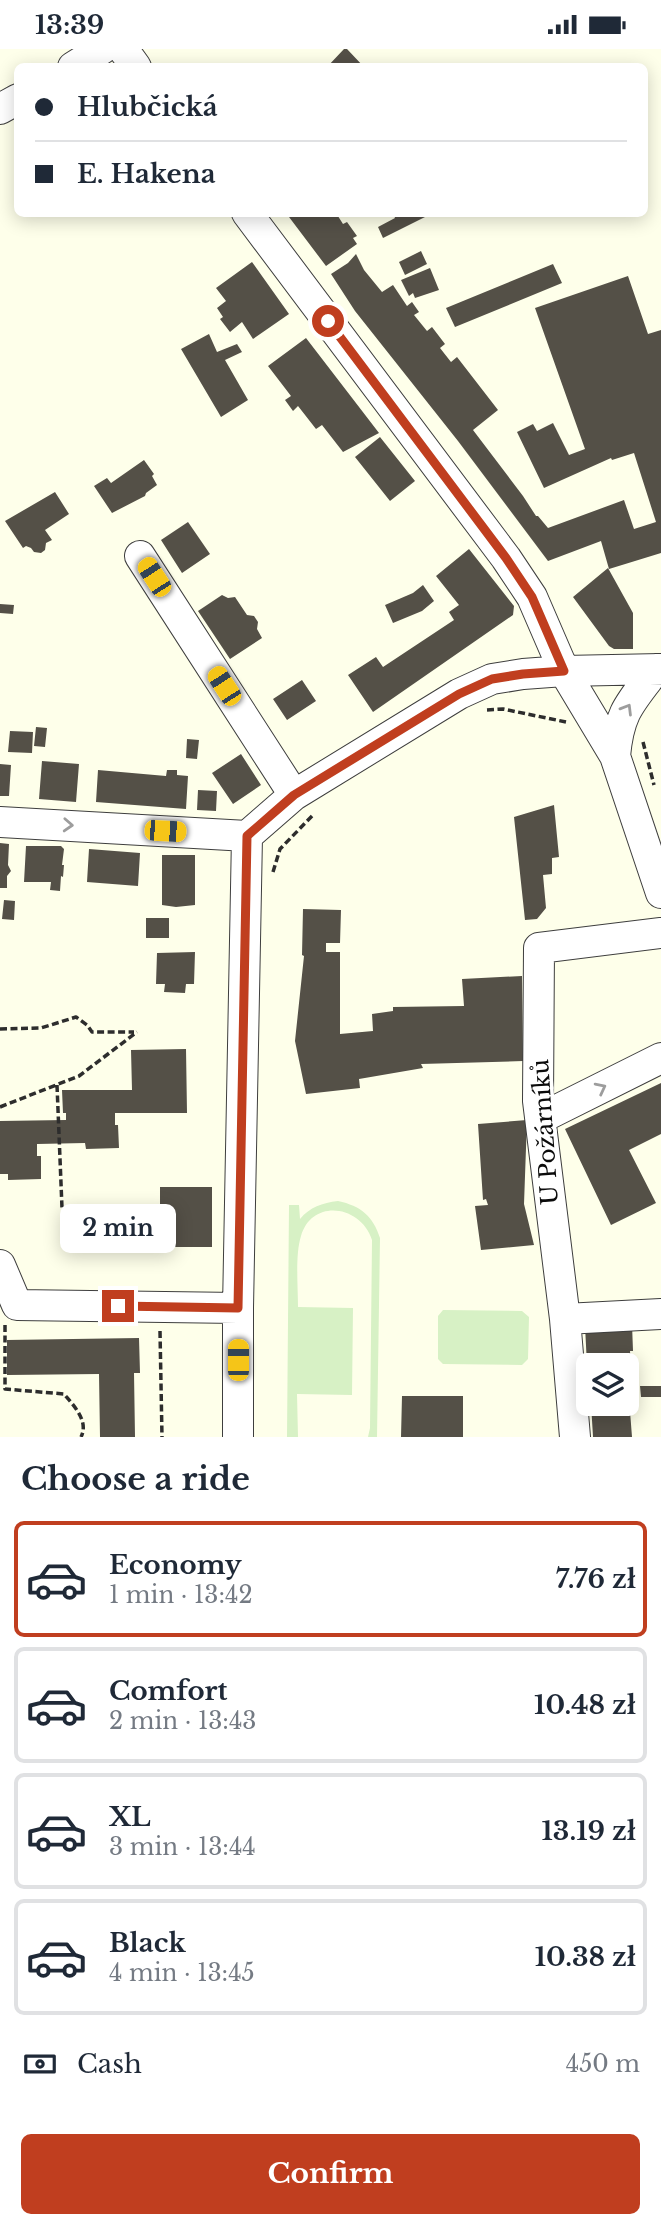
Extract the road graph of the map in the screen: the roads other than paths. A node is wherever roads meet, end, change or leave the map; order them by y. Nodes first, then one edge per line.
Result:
1 (102, 49) edge
2 (79, 63) edge
3 (250, 217) edge
4 (140, 556) dead end
5 (658, 669) edge
6 (564, 671) junction
7 (615, 756) junction
8 (306, 803) junction
9 (0, 821) edge
10 (247, 836) junction
11 (661, 893) edge
12 (661, 933) edge
13 (661, 1058) edge
14 (541, 1118) junction
15 (0, 1265) edge
16 (238, 1308) junction
17 (661, 1314) edge
18 (565, 1319) junction
19 (238, 1437) edge
20 (575, 1437) edge

1 - 2 street
3 - 6 street
4 - 8 street
5 - 6 street
7 -> 5 street
6 - 7 street
6 - 8 street
7 - 11 street
8 - 10 street
9 -> 10 street
10 - 16 street
12 - 14 street, U Požárníků
14 -> 13 street
14 - 18 street, U Požárníků
15 - 16 street
16 - 19 street
17 - 18 street
18 - 20 street, U Požárníků

